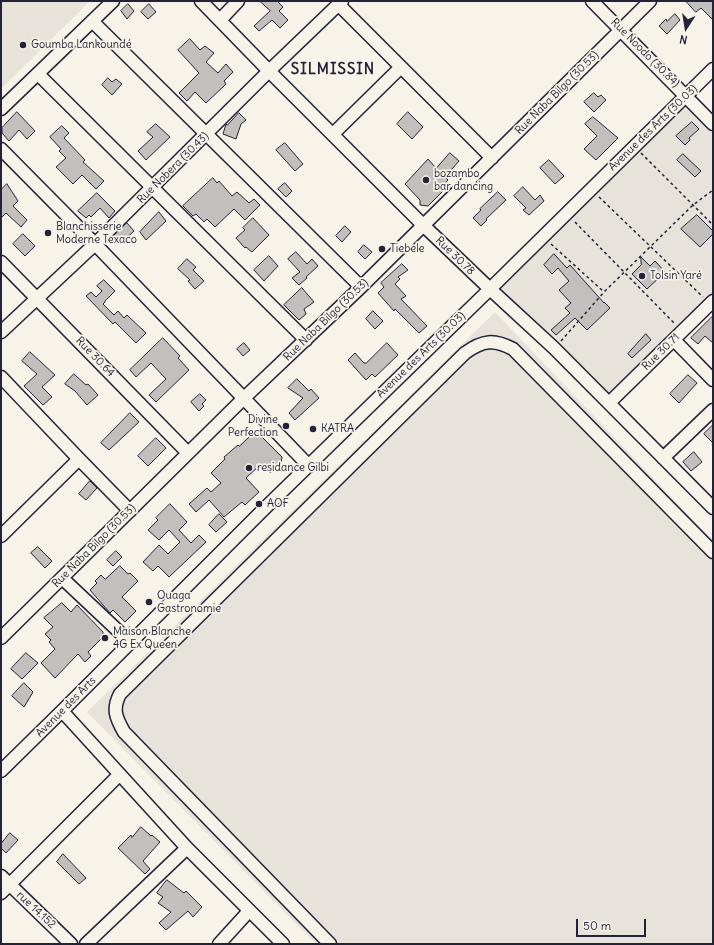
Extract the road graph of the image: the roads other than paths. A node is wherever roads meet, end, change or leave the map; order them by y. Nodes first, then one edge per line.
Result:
1 (113, 1) edge
2 (201, 1) edge
3 (238, 1) edge
4 (592, 1) edge
5 (650, 1) edge
6 (341, 3) edge
7 (220, 20) junction
8 (92, 21) junction
9 (622, 30) junction
10 (401, 67) junction
11 (713, 69) edge
12 (269, 71) junction
13 (38, 74) junction
14 (686, 96) junction
15 (1, 109) edge
16 (713, 124) edge
17 (206, 134) junction
18 (333, 134) junction
19 (1, 149) edge
20 (492, 158) junction
21 (152, 188) junction
22 (423, 225) junction
23 (95, 244) junction
24 (1, 262) edge
25 (361, 287) junction
26 (490, 289) junction
27 (37, 298) junction
28 (712, 302) edge
29 (1, 332) edge
30 (306, 340) junction
31 (674, 340) junction
32 (1, 377) edge
33 (713, 380) edge
34 (244, 398) junction
35 (609, 403) junction
36 (713, 410) edge
37 (188, 453) junction
38 (663, 458) junction
39 (79, 459) junction
40 (309, 466) junction
41 (713, 508) edge
42 (130, 510) junction
43 (1, 536) edge
44 (713, 552) edge
45 (62, 578) junction
46 (1, 638) edge
47 (131, 643) junction
48 (62, 711) junction
49 (1, 771) edge
50 (119, 775) junction
51 (187, 848) junction
52 (4, 885) edge
53 (249, 911) junction
54 (71, 944) edge
55 (86, 944) edge
56 (219, 944) edge
57 (283, 944) edge
58 (330, 944) edge

1 - 8 street
2 - 7 street, Rue 30.78
3 - 7 street
4 - 9 street, Rue Noodo (30.84)
5 - 9 street, Rue Naba Bilgo (30.53)
6 - 10 street
6 - 12 street, Rue Nobera (30.43)
7 - 12 street, Rue 30.78
8 - 13 street
8 - 17 street
9 - 14 street, Rue Noodo (30.84)
9 - 20 street, Rue Naba Bilgo (30.53)
10 - 18 street
10 - 20 street
11 - 14 street, Avenue des Arts (30.03)
12 - 17 street, Rue Nobera (30.43)
12 - 18 street, Rue 30.78
13 - 15 street
13 - 21 street
14 - 16 street, Rue Noodo (30.84)
14 - 26 street, Avenue des Arts (30.03)
17 - 21 street, Rue Nobera (30.43)
17 - 25 street
18 - 22 street, Rue 30.78
19 - 23 street
20 - 22 street, Rue Naba Bilgo (30.53)
21 - 23 street, Rue Nobera (30.43)
21 - 30 street
22 - 25 street, Rue Naba Bilgo (30.53)
22 - 26 street, Rue 30.78
23 - 27 street, Rue Nobera (30.43)
23 - 34 street
24 - 27 street, Rue 30.64
25 - 30 street, Rue Naba Bilgo (30.53)
26 - 35 street, Rue 30.78
26 - 40 street, Avenue des Arts (30.03)
27 - 29 street, Rue Nobera (30.43)
27 - 37 street, Rue 30.64
28 - 31 street, Rue 30.71
30 - 34 street, Rue Naba Bilgo (30.53)
31 - 33 street
31 - 35 street, Rue 30.71
32 - 39 street
34 - 37 street, Rue Naba Bilgo (30.53)
34 - 40 street
35 - 38 street, Rue 30.78
36 - 38 street
37 - 42 street, Rue Naba Bilgo (30.53)
38 - 41 street, Rue 30.78
39 - 42 street
39 - 43 street
40 - 47 street, Avenue des Arts (30.03)
42 - 45 street, Rue Naba Bilgo (30.53)
44 - 58 street
45 - 46 street, Rue Naba Bilgo (30.53)
45 - 47 street
47 - 48 street, Avenue des Arts
48 - 49 street, Avenue des Arts
48 - 50 street
50 - 51 street
50 - 52 street
51 - 53 street
51 - 55 street
52 - 54 street, rue 14.152
53 - 56 street
53 - 57 street

